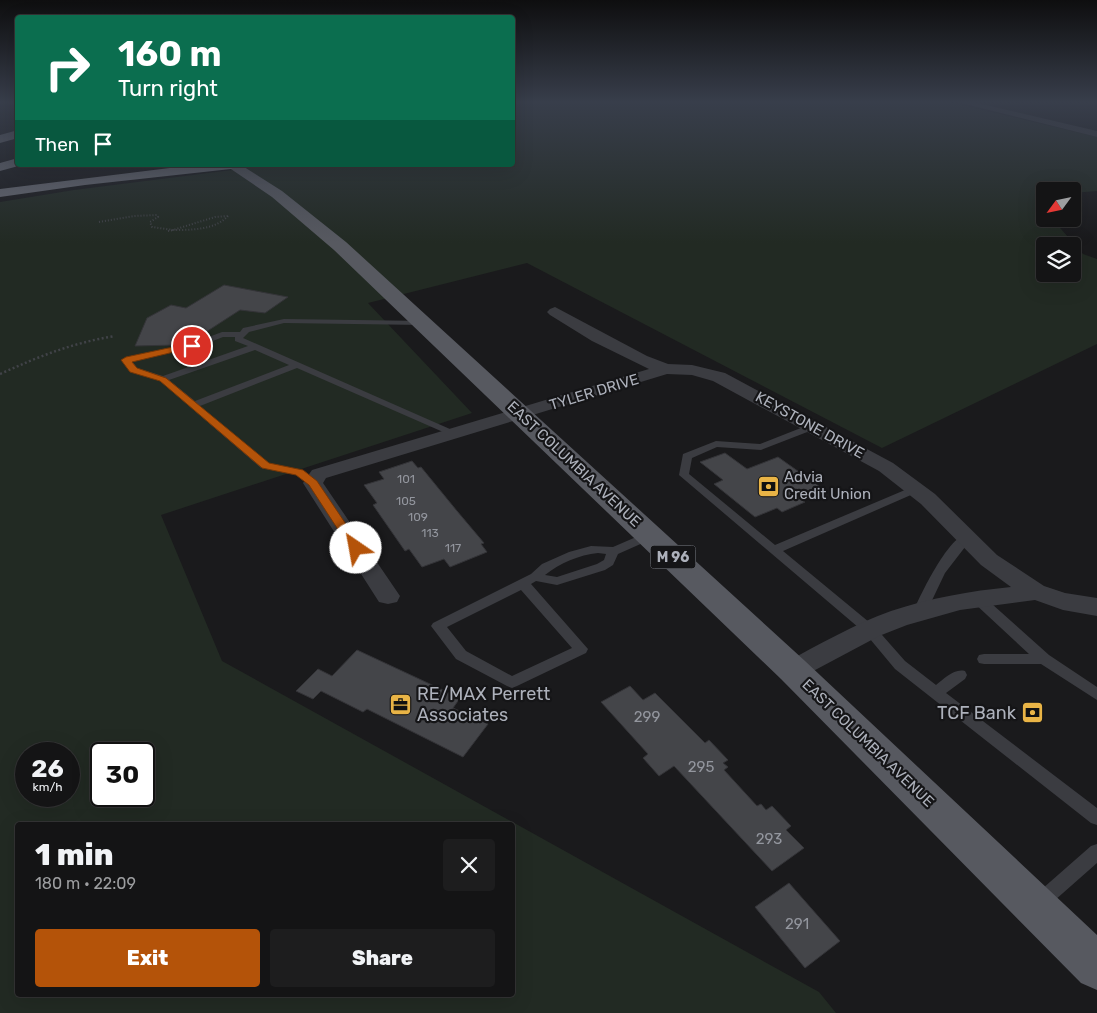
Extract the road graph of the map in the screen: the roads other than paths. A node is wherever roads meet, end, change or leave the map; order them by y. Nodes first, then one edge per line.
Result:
1 (15, 158) edge
2 (0, 161) edge
3 (15, 163) edge
4 (0, 167) edge
5 (214, 167) edge
6 (235, 167) edge
7 (0, 193) edge
8 (554, 312) dead end
9 (423, 323) junction
10 (242, 334) junction
11 (254, 347) junction
12 (296, 365) junction
13 (666, 368) junction
14 (163, 380) junction
15 (193, 405) junction
16 (520, 414) junction
17 (812, 427) junction
18 (454, 433) junction
19 (313, 483) junction
20 (916, 489) junction
21 (650, 535) junction
22 (966, 538) junction
23 (774, 550) junction
24 (613, 551) junction
25 (529, 581) junction
26 (1036, 592) junction
27 (388, 596) dead end
28 (978, 599) junction
29 (1097, 607) edge
30 (920, 612) junction
31 (870, 630) junction
32 (984, 659) dead end
33 (1044, 659) junction
34 (793, 670) junction
35 (960, 675) dead end
36 (936, 693) junction
37 (1097, 694) edge
38 (1097, 818) edge
39 (1097, 852) edge
40 (1035, 906) junction
41 (1097, 967) edge

1 - 2 highway
3 - 4 highway
5 - 7 highway
6 - 9 main road, EAST COLUMBIA AVENUE / M 96
8 - 13 street, KEYSTONE DRIVE
9 - 10 lane
9 - 16 main road, EAST COLUMBIA AVENUE / M 96
10 - 11 lane
10 - 14 lane
11 - 12 lane
11 - 14 lane
12 - 15 lane
12 - 18 lane
13 - 16 street, TYLER DRIVE
13 - 17 street, KEYSTONE DRIVE
14 - 15 lane
15 - 19 lane
16 - 18 street, TYLER DRIVE
16 - 21 main road, EAST COLUMBIA AVENUE / M 96
17 - 20 street, KEYSTONE DRIVE
17 - 23 lane
18 - 19 street, TYLER DRIVE
19 - 27 street
20 - 22 street, KEYSTONE DRIVE
20 - 23 lane
21 - 24 lane
21 - 34 main road, EAST COLUMBIA AVENUE / M 96
22 - 26 street, KEYSTONE DRIVE
22 - 30 lane
23 - 31 lane
24 - 25 lane
24 - 25 lane
25 - 25 lane
26 - 28 street
26 - 29 street
28 - 30 street
28 - 33 lane
30 - 31 street
31 - 34 street
31 - 36 lane
32 - 33 lane
33 - 37 lane
34 - 40 main road, EAST COLUMBIA AVENUE / M 96
35 - 36 lane
36 - 38 lane
39 - 40 lane
40 - 41 main road, EAST COLUMBIA AVENUE / M 96

